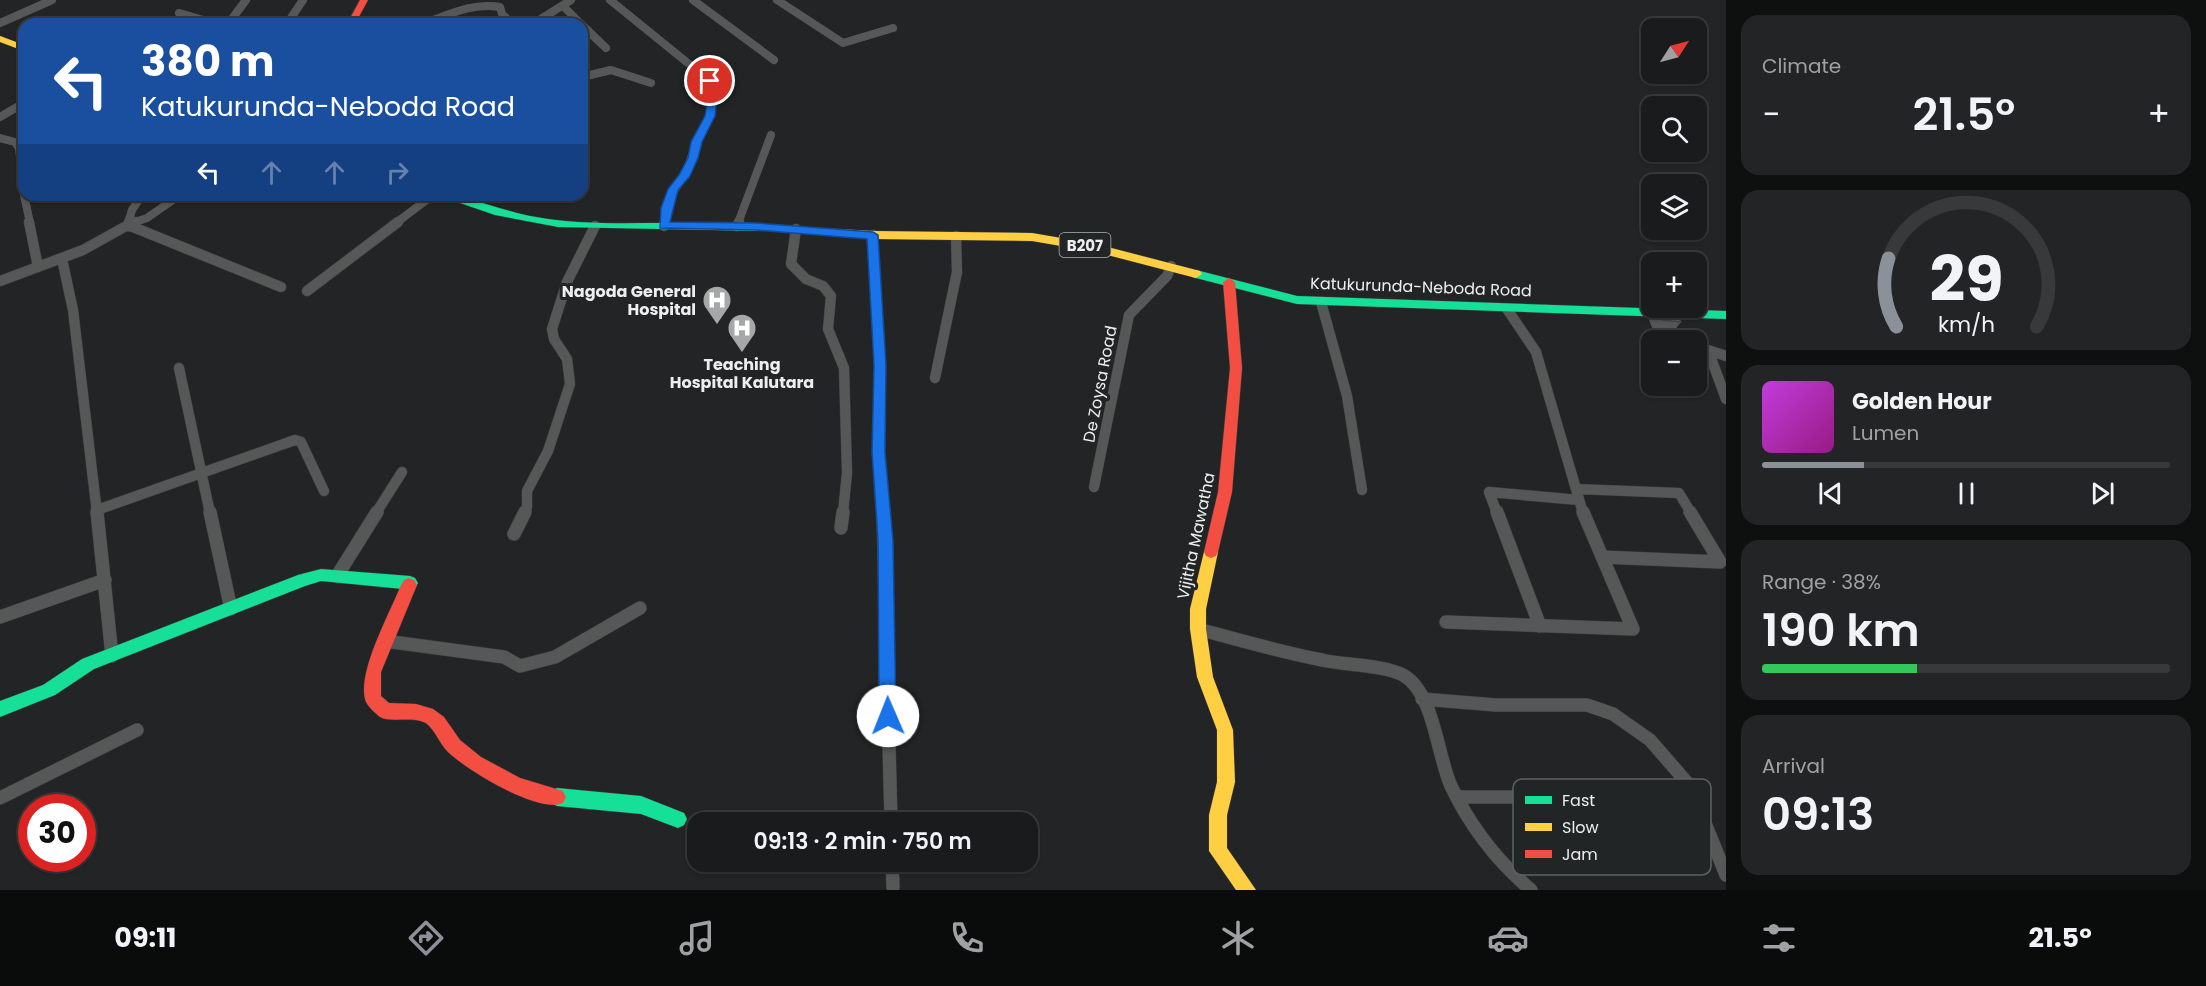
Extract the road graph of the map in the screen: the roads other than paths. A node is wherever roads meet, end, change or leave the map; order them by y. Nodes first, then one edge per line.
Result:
1 (52, 0) edge
2 (246, 0) edge
3 (303, 0) edge
4 (364, 0) edge
5 (571, 0) edge
6 (610, 0) edge
7 (693, 0) edge
8 (777, 0) edge
9 (563, 6) junction
10 (179, 13) dead end
11 (196, 18) edge
12 (232, 18) edge
13 (291, 18) edge
14 (354, 18) edge
15 (440, 18) edge
16 (506, 18) edge
17 (543, 18) edge
18 (576, 18) edge
19 (0, 23) edge
20 (893, 28) dead end
21 (588, 30) edge
22 (0, 39) edge
23 (18, 46) edge
24 (606, 48) dead end
25 (774, 60) dead end
26 (588, 76) edge
27 (651, 83) dead end
28 (18, 107) edge
29 (0, 117) edge
30 (771, 135) dead end
31 (0, 138) edge
32 (18, 146) edge
33 (25, 201) edge
34 (138, 201) edge
35 (171, 201) edge
36 (425, 201) edge
37 (463, 201) edge
38 (128, 225) junction
39 (595, 226) junction
40 (664, 226) junction
41 (737, 226) junction
42 (796, 229) junction
43 (873, 235) junction
44 (956, 236) junction
45 (62, 258) junction
46 (1171, 266) junction
47 (38, 267) junction
48 (0, 280) edge
49 (1229, 282) junction
50 (281, 287) dead end
51 (307, 291) dead end
52 (1321, 302) junction
53 (1507, 309) junction
54 (1726, 315) edge
55 (1726, 356) edge
56 (179, 368) dead end
57 (935, 378) dead end
58 (1726, 399) edge
59 (202, 472) junction
60 (402, 472) dead end
61 (1094, 487) dead end
62 (1362, 490) dead end
63 (324, 491) dead end
64 (1578, 494) junction
65 (97, 510) junction
66 (842, 528) dead end
67 (514, 534) dead end
68 (1602, 556) junction
69 (337, 576) junction
70 (105, 580) junction
71 (640, 608) dead end
72 (231, 609) junction
73 (0, 617) edge
74 (1446, 622) dead end
75 (1540, 626) junction
76 (1198, 629) junction
77 (385, 641) junction
78 (112, 656) junction
79 (1422, 699) junction
80 (0, 709) edge
81 (136, 730) dead end
82 (1684, 779) edge
83 (1458, 796) junction
84 (1513, 796) edge
85 (0, 798) edge
86 (891, 812) edge
87 (678, 819) dead end
88 (1711, 834) edge
89 (892, 872) edge
90 (1726, 875) edge
91 (893, 886) dead end
92 (1247, 890) edge
93 (1531, 890) edge

1 - 19 street
2 - 12 street
3 - 13 street
4 - 14 main road
5 - 9 street
6 - 40 street
7 - 25 street
8 - 20 street
9 - 17 street
9 - 18 street
10 - 11 street
15 - 16 street
21 - 24 street
22 - 23 main road
26 - 27 street
28 - 29 street
30 - 41 street
31 - 32 street
33 - 47 street
34 - 38 street
35 - 38 street
36 - 51 street
37 - 39 main road, Katukurunda-Neboda Road / B207
38 - 45 street
38 - 50 street
39 - 40 main road, Katukurunda-Neboda Road / B207
39 - 67 street
40 - 41 main road, Katukurunda-Neboda Road / B207
41 - 42 main road, Katukurunda-Neboda Road / B207
42 - 43 main road, Katukurunda-Neboda Road / B207
42 - 66 street
43 - 44 main road, Katukurunda-Neboda Road / B207
43 - 86 street
44 - 46 main road, Katukurunda-Neboda Road / B207
44 - 57 street
45 - 47 street
45 - 65 street
46 - 49 main road, Katukurunda-Neboda Road / B207
46 - 61 street, De Zoysa Road
47 - 48 street
49 - 52 main road, Katukurunda-Neboda Road / B207
49 - 76 main road, Vijitha Mawatha
52 - 53 main road, Katukurunda-Neboda Road / B207
52 - 62 street
53 - 54 main road, Katukurunda-Neboda Road / B207
53 - 64 street
55 - 58 street
56 - 59 street
59 - 63 street
59 - 65 street
59 - 72 street
60 - 69 street
64 - 68 street
64 - 68 street
64 - 75 street
65 - 70 street
68 - 75 street
69 - 72 main road
69 - 77 main road
70 - 73 street
70 - 78 street
71 - 77 street
72 - 78 main road
74 - 75 street
76 - 79 street
76 - 92 main road, Vijitha Mawatha
77 - 87 main road
78 - 80 main road
79 - 82 street
79 - 83 street
81 - 85 street
83 - 84 street
83 - 93 street
88 - 90 street
89 - 91 street

